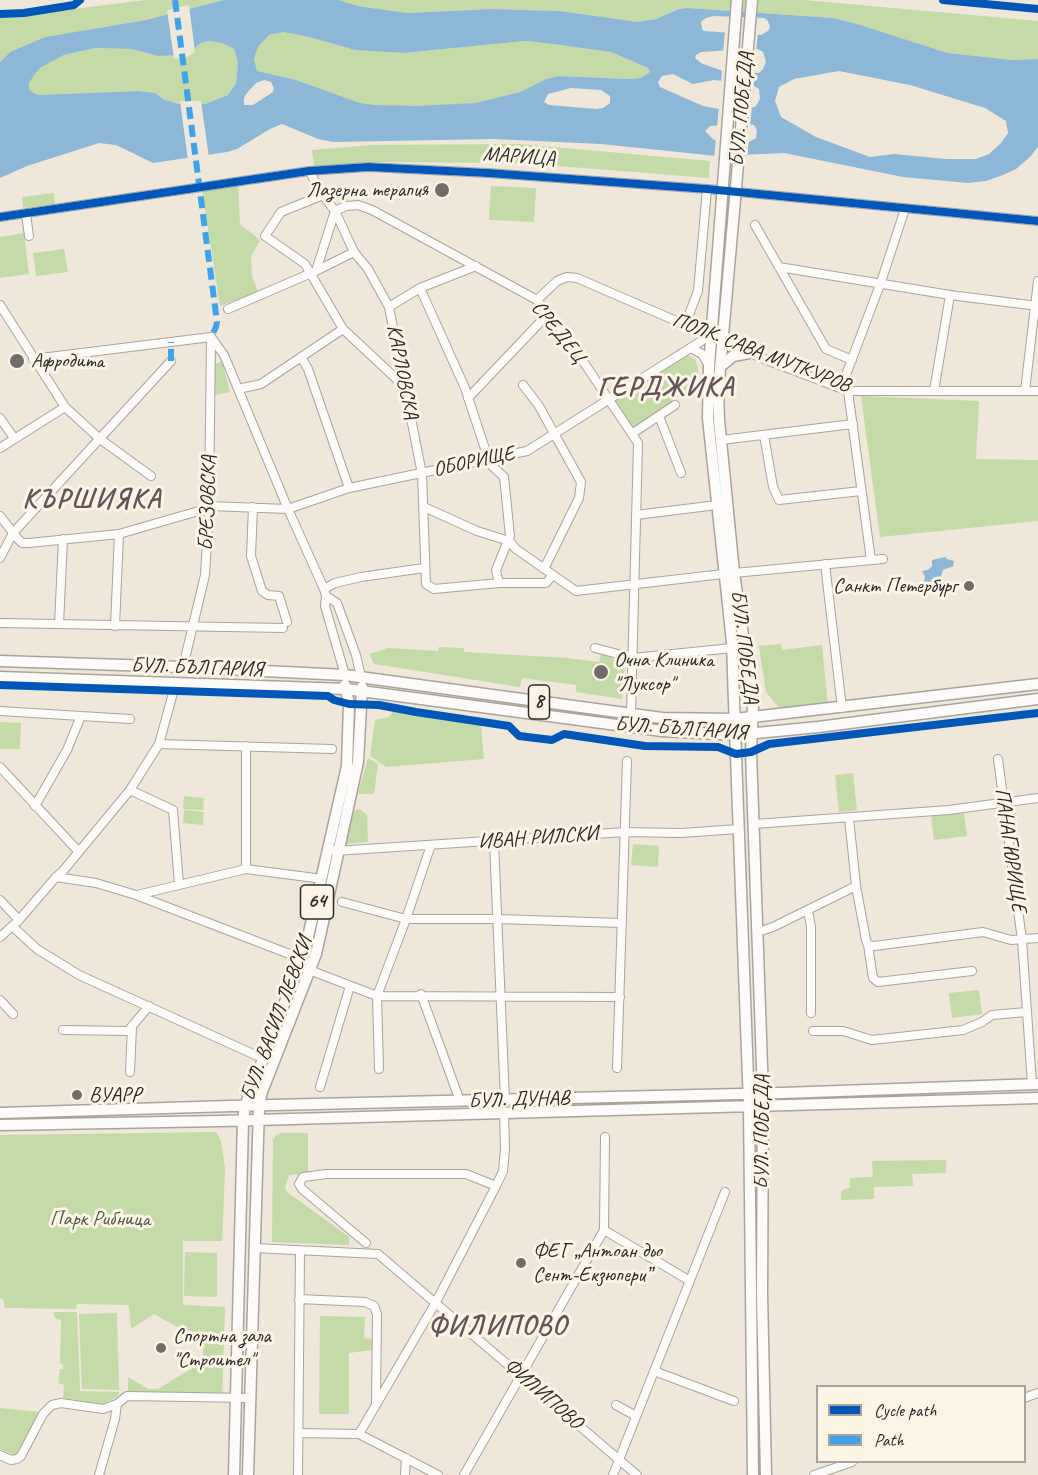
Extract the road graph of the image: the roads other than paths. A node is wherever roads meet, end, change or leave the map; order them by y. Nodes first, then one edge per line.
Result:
1 (738, 0) edge
2 (752, 0) edge
3 (309, 171) junction
4 (707, 189) junction
5 (323, 195) junction
6 (905, 208) junction
7 (335, 211) junction
8 (26, 214) junction
9 (0, 217) edge
10 (1038, 221) edge
11 (754, 225) dead end
12 (29, 236) dead end
13 (354, 252) junction
14 (476, 266) junction
15 (779, 267) junction
16 (313, 272) junction
17 (1038, 281) edge
18 (881, 282) junction
19 (420, 288) junction
20 (950, 295) junction
21 (537, 300) junction
22 (0, 305) edge
23 (1037, 306) edge
24 (389, 307) junction
25 (228, 309) dead end
26 (549, 314) junction
27 (3, 317) edge
28 (685, 325) junction
29 (343, 328) junction
30 (711, 335) junction
31 (211, 337) junction
32 (723, 340) junction
33 (691, 348) junction
34 (750, 352) junction
35 (301, 357) junction
36 (33, 359) junction
37 (852, 360) junction
38 (171, 361) dead end
39 (715, 366) junction
40 (523, 385) dead end
41 (405, 386) junction
42 (237, 389) junction
43 (845, 390) junction
44 (934, 391) junction
45 (1038, 391) edge
46 (1025, 392) junction
47 (468, 398) junction
48 (609, 400) junction
49 (675, 405) dead end
50 (65, 407) junction
51 (659, 416) junction
52 (0, 418) edge
53 (853, 424) junction
54 (633, 433) junction
55 (553, 435) junction
56 (764, 435) junction
57 (14, 438) junction
58 (100, 439) junction
59 (721, 440) junction
60 (0, 448) edge
61 (488, 459) junction
62 (681, 473) dead end
63 (422, 474) junction
64 (151, 476) dead end
65 (349, 488) junction
66 (861, 491) junction
67 (717, 505) junction
68 (209, 507) junction
69 (253, 507) junction
70 (424, 507) junction
71 (288, 510) junction
72 (636, 515) junction
73 (0, 516) edge
74 (13, 533) junction
75 (119, 534) junction
76 (63, 539) junction
77 (509, 541) junction
78 (0, 558) edge
79 (883, 559) dead end
80 (871, 560) junction
81 (825, 564) junction
82 (424, 568) junction
83 (544, 569) junction
84 (729, 574) junction
85 (552, 576) junction
86 (499, 582) junction
87 (635, 586) junction
88 (325, 593) junction
89 (0, 623) edge
90 (59, 624) junction
91 (115, 626) junction
92 (193, 626) junction
93 (595, 648) dead end
94 (732, 648) junction
95 (633, 658) junction
96 (0, 661) edge
97 (183, 667) junction
98 (345, 675) junction
99 (0, 677) edge
100 (361, 677) junction
101 (176, 682) junction
102 (1038, 684) edge
103 (346, 689) junction
104 (363, 691) junction
105 (1038, 699) edge
106 (842, 708) junction
107 (0, 711) edge
108 (631, 714) junction
109 (81, 716) junction
110 (752, 717) junction
111 (735, 719) junction
112 (130, 720) dead end
113 (736, 735) junction
114 (752, 735) junction
115 (159, 744) junction
116 (246, 746) junction
117 (332, 749) dead end
118 (998, 759) dead end
119 (627, 761) dead end
120 (0, 767) edge
121 (130, 790) junction
122 (1038, 798) edge
123 (1003, 802) junction
124 (35, 806) junction
125 (849, 818) junction
126 (754, 824) junction
127 (739, 829) junction
128 (625, 832) junction
129 (494, 842) junction
130 (431, 845) junction
131 (78, 851) junction
132 (333, 852) junction
133 (246, 869) junction
134 (56, 877) junction
135 (315, 878) dead end
136 (178, 884) junction
137 (856, 886) junction
138 (136, 895) junction
139 (0, 900) edge
140 (342, 902) dead end
141 (808, 910) junction
142 (406, 919) junction
143 (498, 919) junction
144 (19, 920) junction
145 (622, 923) junction
146 (12, 926) junction
147 (758, 932) junction
148 (0, 937) edge
149 (1038, 938) edge
150 (1022, 940) junction
151 (868, 945) junction
152 (307, 965) junction
153 (972, 971) dead end
154 (350, 986) junction
155 (421, 994) junction
156 (377, 996) junction
157 (499, 996) junction
158 (620, 998) junction
159 (0, 1000) edge
160 (149, 1006) junction
161 (1026, 1012) junction
162 (811, 1013) dead end
163 (13, 1014) dead end
164 (132, 1026) junction
165 (63, 1030) dead end
166 (813, 1031) dead end
167 (264, 1059) junction
168 (1034, 1064) edge
169 (617, 1068) dead end
170 (379, 1069) dead end
171 (130, 1072) dead end
172 (1035, 1084) edge
173 (320, 1087) dead end
174 (1038, 1098) edge
175 (763, 1099) junction
176 (505, 1100) junction
177 (749, 1100) junction
178 (460, 1101) junction
179 (245, 1106) junction
180 (259, 1106) junction
181 (504, 1112) junction
182 (0, 1113) edge
183 (243, 1120) junction
184 (258, 1120) junction
185 (0, 1125) edge
186 (605, 1137) dead end
187 (496, 1186) junction
188 (724, 1192) dead end
189 (604, 1230) junction
190 (366, 1243) dead end
191 (254, 1248) junction
192 (300, 1250) junction
193 (690, 1281) junction
194 (299, 1299) junction
195 (436, 1302) junction
196 (654, 1371) junction
197 (520, 1375) junction
198 (250, 1398) junction
199 (236, 1399) junction
200 (734, 1401) dead end
201 (117, 1404) junction
202 (616, 1405) dead end
203 (375, 1406) junction
204 (636, 1416) junction
205 (299, 1433) junction
206 (359, 1434) junction
207 (0, 1455) edge
208 (406, 1458) junction
209 (619, 1460) junction
210 (847, 1463) edge
211 (99, 1475) edge
212 (234, 1475) edge
213 (248, 1475) edge
214 (298, 1475) edge
215 (405, 1475) edge
216 (438, 1475) edge
217 (464, 1475) edge
218 (613, 1475) edge
219 (637, 1475) edge
220 (753, 1475) edge
221 (766, 1475) edge
222 (814, 1475) edge

1 - 30 main road, БУЛ. ПОБЕДА, bridge
2 - 32 main road, БУЛ. ПОБЕДА, bridge
3 - 4 street, МАРИЦА
3 - 5 street, КАРЛОВСКА
3 - 8 street, МАРИЦА
4 - 6 street, МАРИЦА
4 - 28 street
5 - 7 street, КАРЛОВСКА
5 - 16 street
6 - 10 street, МАРИЦА
6 - 18 street
7 - 13 street, КАРЛОВСКА
7 - 14 street, СРЕДЕЦ
7 - 16 street
8 - 9 street, МАРИЦА
8 - 12 street
11 - 15 street
13 - 16 street
13 - 24 street, КАРЛОВСКА
14 - 19 street
14 - 21 street, СРЕДЕЦ
15 - 18 street
15 - 37 street
16 - 25 street
16 - 29 street
17 - 23 street
18 - 20 street
18 - 37 street
19 - 24 street
19 - 47 street
20 - 23 street
20 - 44 street
21 - 26 street, СРЕДЕЦ
21 - 28 street, ПОЛК. САВА МУТКУРОВ
22 - 27 street
23 - 46 street
24 - 41 street, КАРЛОВСКА
26 - 47 street
26 - 48 street, СРЕДЕЦ
27 - 36 street
28 - 30 street, ПОЛК. САВА МУТКУРОВ
29 - 35 street
29 - 41 street
30 - 32 street, ПОЛК. САВА МУТКУРОВ
30 - 33 street, ОБОРИЩЕ
30 - 39 main road, БУЛ. ПОБЕДА
31 - 36 street
31 - 42 street
31 - 68 street, БРЕЗОВСКА
32 - 34 street, ПОЛК. САВА МУТКУРОВ
32 - 39 main road, БУЛ. ПОБЕДА
33 - 39 street
33 - 48 street, ОБОРИЩЕ
34 - 39 main road
34 - 43 street, ПОЛК. САВА МУТКУРОВ
35 - 42 street
35 - 65 street
36 - 50 street
37 - 43 street
38 - 58 street
39 - 59 main road, БУЛ. ПОБЕДА
39 - 67 main road, БУЛ. ПОБЕДА
40 - 55 street
41 - 63 street, КАРЛОВСКА
42 - 71 street
43 - 44 street, ПОЛК. САВА МУТКУРОВ
43 - 53 street
44 - 46 street, ПОЛК. САВА МУТКУРОВ
45 - 46 street, ПОЛК. САВА МУТКУРОВ
47 - 61 street
48 - 54 street, СРЕДЕЦ
48 - 55 street, ОБОРИЩЕ
49 - 51 street
50 - 57 street
50 - 58 street
51 - 54 street
51 - 62 street
52 - 57 street
53 - 56 street
53 - 66 street
54 - 72 street, СРЕДЕЦ
55 - 61 street, ОБОРИЩЕ
55 - 83 street
56 - 59 street
56 - 66 street
57 - 60 street
58 - 64 street
58 - 74 street
59 - 84 main road, БУЛ. ПОБЕДА
61 - 63 street, ОБОРИЩЕ
61 - 77 street
63 - 65 street, ОБОРИЩЕ
63 - 70 street, КАРЛОВСКА
65 - 71 street, ОБОРИЩЕ
66 - 80 street
67 - 72 street
67 - 84 main road, БУЛ. ПОБЕДА
68 - 69 street, ОБОРИЩЕ
68 - 75 street, ОБОРИЩЕ
68 - 92 street, БРЕЗОВСКА
69 - 71 street, ОБОРИЩЕ
69 - 92 street
70 - 77 street
70 - 82 street, КАРЛОВСКА
71 - 88 street
72 - 87 street, СРЕДЕЦ
73 - 74 street
74 - 76 street, ОБОРИЩЕ
74 - 78 street
75 - 76 street, ОБОРИЩЕ
75 - 91 street
76 - 90 street
77 - 83 street
77 - 86 street
79 - 80 street
80 - 81 street
81 - 84 street
81 - 106 street
82 - 86 street, КАРЛОВСКА
82 - 88 street
83 - 85 street
84 - 87 street
84 - 94 main road, БУЛ. ПОБЕДА
84 - 110 main road, БУЛ. ПОБЕДА
85 - 86 street
85 - 87 street
87 - 95 street, СРЕДЕЦ
88 - 98 street
88 - 100 street
89 - 90 street
90 - 91 street
91 - 92 street
92 - 97 street, БРЕЗОВСКА
93 - 95 street
94 - 95 street
94 - 111 main road, БУЛ. ПОБЕДА
95 - 108 street, СРЕДЕЦ
96 - 97 main road, БУЛ. БЪЛГАРИЯ / 8
97 - 98 main road, БУЛ. БЪЛГАРИЯ / 8
98 - 100 main road, БУЛ. БЪЛГАРИЯ / 8
98 - 103 main road, БУЛ. ВАСИЛ ЛЕВСКИ / 64
99 - 101 main road, БУЛ. БЪЛГАРИЯ / 8
100 - 104 main road, БУЛ. ВАСИЛ ЛЕВСКИ / 64
100 - 108 main road, БУЛ. БЪЛГАРИЯ / 8
101 - 103 main road, БУЛ. БЪЛГАРИЯ / 8
101 - 115 street
102 - 106 main road, БУЛ. БЪЛГАРИЯ / 8
103 - 104 main road, БУЛ. БЪЛГАРИЯ / 8
103 - 132 main road, БУЛ. ВАСИЛ ЛЕВСКИ / 64
104 - 113 main road, БУЛ. БЪЛГАРИЯ / 8
104 - 132 main road, БУЛ. ВАСИЛ ЛЕВСКИ / 64
105 - 114 main road, БУЛ. БЪЛГАРИЯ / 8
106 - 110 main road, БУЛ. БЪЛГАРИЯ / 8
107 - 109 street
108 - 111 main road, БУЛ. БЪЛГАРИЯ / 8
109 - 112 street
109 - 124 street
110 - 111 main road, БУЛ. БЪЛГАРИЯ / 8
110 - 114 main road, БУЛ. ПОБЕДА
111 - 113 main road, БУЛ. ПОБЕДА
113 - 114 main road, БУЛ. БЪЛГАРИЯ / 8
113 - 127 main road, БУЛ. ПОБЕДА
114 - 126 main road, БУЛ. ПОБЕДА
115 - 116 street
115 - 121 street
116 - 117 street
116 - 133 street
118 - 123 street, ПАНАГЮРИЩЕ
119 - 128 street
120 - 124 street
121 - 131 street
121 - 136 street
122 - 123 street
123 - 125 street
123 - 150 street, ПАНАГЮРИЩЕ
124 - 131 street
125 - 126 street
125 - 137 street
126 - 147 main road, БУЛ. ПОБЕДА
127 - 128 street, ИВАН РИЛСКИ
127 - 177 main road, БУЛ. ПОБЕДА
128 - 129 street, ИВАН РИЛСКИ
128 - 145 street
129 - 130 street, ИВАН РИЛСКИ
129 - 143 street
130 - 132 street, ИВАН РИЛСКИ
130 - 142 street
131 - 134 street
132 - 152 main road, БУЛ. ВАСИЛ ЛЕВСКИ / 64
133 - 135 street
133 - 136 street
134 - 138 street
134 - 144 street
136 - 138 street
137 - 141 street
137 - 151 street
138 - 152 street
139 - 144 street
140 - 142 street
141 - 147 street
141 - 162 street
142 - 143 street
142 - 156 street
143 - 145 street
143 - 157 street
144 - 146 street
145 - 158 street
146 - 148 street
146 - 160 street
147 - 175 main road, БУЛ. ПОБЕДА
149 - 150 street
150 - 151 street
150 - 161 street, ПАНАГЮРИЩЕ
151 - 153 street
152 - 154 street
152 - 167 main road, БУЛ. ВАСИЛ ЛЕВСКИ / 64
152 - 180 main road, БУЛ. ВАСИЛ ЛЕВСКИ / 64
154 - 156 street
154 - 173 street
155 - 156 street
155 - 157 street
155 - 178 street
156 - 170 street
157 - 158 street
157 - 176 street
158 - 169 street
159 - 163 street
160 - 164 street
160 - 167 street
161 - 166 street
161 - 168 street, ПАНАГЮРИЩЕ
164 - 165 street
164 - 171 street
167 - 179 main road, БУЛ. ВАСИЛ ЛЕВСКИ / 64
168 - 172 street, ПАНАГЮРИЩЕ
172 - 175 main road, БУЛ. ДУНАВ
174 - 175 main road, БУЛ. ДУНАВ
175 - 177 main road, БУЛ. ДУНАВ
175 - 221 main road, БУЛ. ПОБЕДА
176 - 177 main road, БУЛ. ДУНАВ
176 - 178 main road, БУЛ. ДУНАВ
177 - 181 main road, БУЛ. ДУНАВ
177 - 220 main road, БУЛ. ПОБЕДА
178 - 180 main road, БУЛ. ДУНАВ
179 - 180 main road, БУЛ. ДУНАВ
179 - 182 main road, БУЛ. ДУНАВ
179 - 183 main road, БУЛ. ВАСИЛ ЛЕВСКИ / 64
180 - 184 main road, БУЛ. ВАСИЛ ЛЕВСКИ / 64
181 - 184 main road, БУЛ. ДУНАВ
181 - 187 street
183 - 184 main road, БУЛ. ДУНАВ
183 - 185 main road, БУЛ. ДУНАВ
183 - 199 main road, БУЛ. ВАСИЛ ЛЕВСКИ / 64
184 - 191 main road, БУЛ. ВАСИЛ ЛЕВСКИ / 64
186 - 189 street
187 - 190 street
187 - 195 street
188 - 193 street
189 - 193 street
189 - 197 street
191 - 192 street, ФИЛИПОВО
191 - 198 main road, БУЛ. ВАСИЛ ЛЕВСКИ / 64
192 - 194 street
192 - 195 street, ФИЛИПОВО
193 - 196 street
194 - 203 street
194 - 205 street
195 - 197 street, ФИЛИПОВО
195 - 203 street
196 - 200 street
196 - 204 street
197 - 209 street, ФИЛИПОВО
197 - 217 street
198 - 199 street
198 - 213 main road, БУЛ. ВАСИЛ ЛЕВСКИ / 64
199 - 201 street
199 - 212 main road, БУЛ. ВАСИЛ ЛЕВСКИ / 64
201 - 207 street
201 - 211 street
202 - 204 street
203 - 206 street
204 - 209 street
205 - 206 street
205 - 214 street
206 - 208 street
208 - 215 street
208 - 216 street
209 - 218 street
209 - 219 street, ФИЛИПОВО
210 - 222 street

